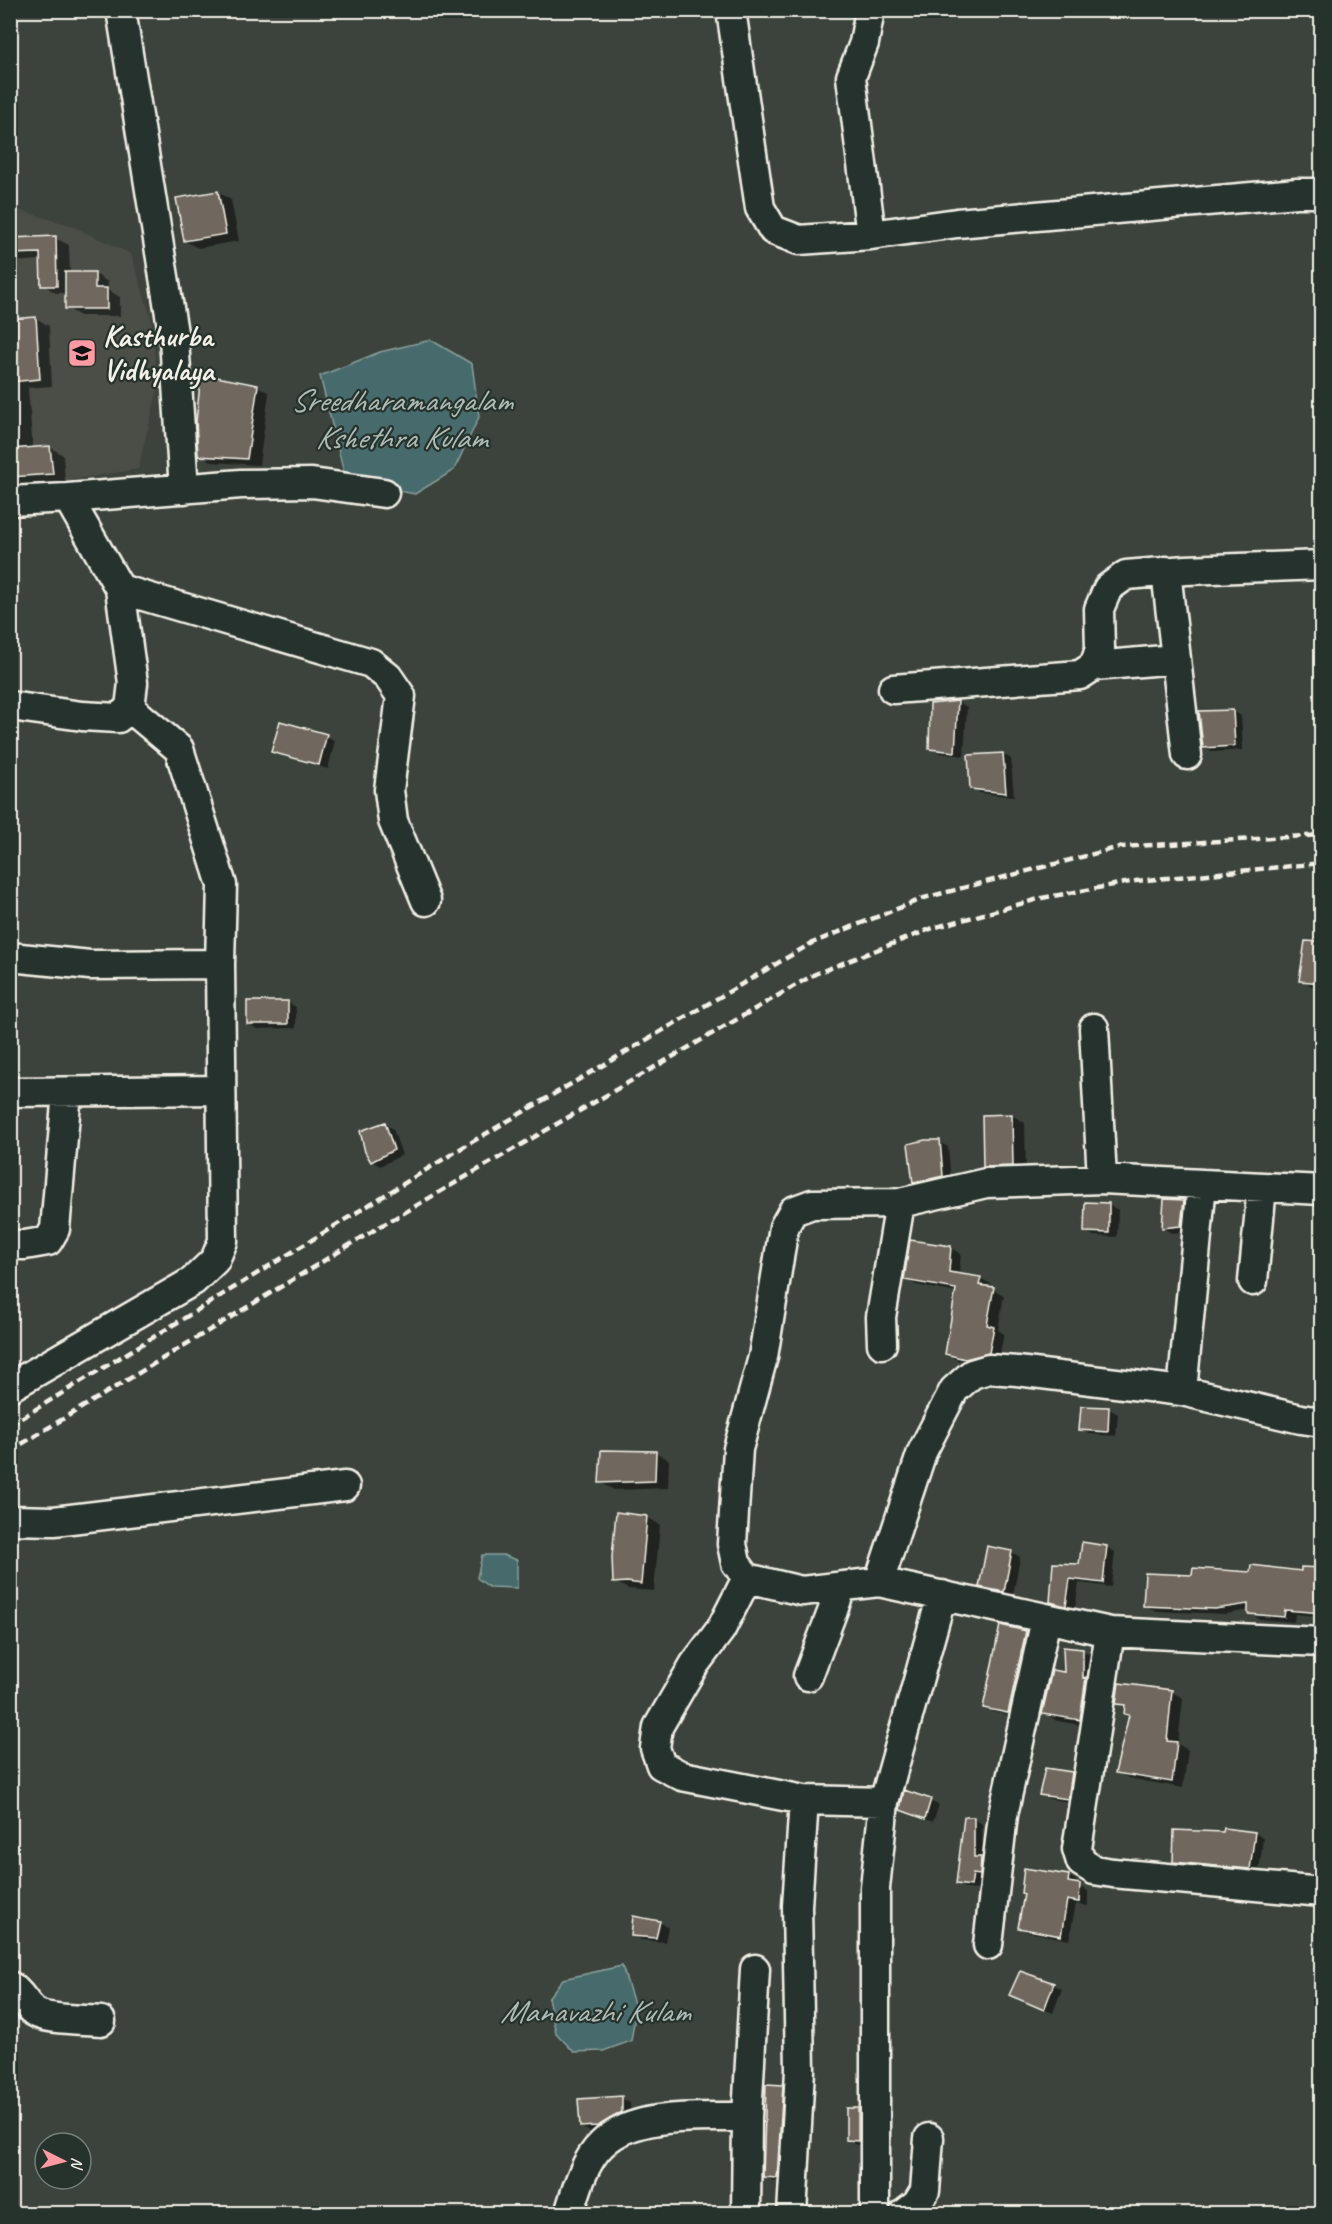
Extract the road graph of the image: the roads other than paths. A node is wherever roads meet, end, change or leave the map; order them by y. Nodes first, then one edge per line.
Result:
1 (121, 10) edge
2 (731, 10) edge
3 (870, 10) edge
4 (1322, 193) edge
5 (871, 236) junction
6 (184, 489) junction
7 (384, 493) dead end
8 (68, 498) junction
9 (10, 501) edge
10 (1322, 565) edge
11 (1166, 571) junction
12 (120, 589) junction
13 (1176, 659) junction
14 (1094, 666) junction
15 (893, 689) dead end
16 (10, 706) edge
17 (130, 708) junction
18 (1187, 755) dead end
19 (426, 901) dead end
20 (10, 957) edge
21 (220, 964) junction
22 (1094, 1028) dead end
23 (221, 1090) junction
24 (10, 1092) edge
25 (67, 1092) junction
26 (1102, 1179) junction
27 (1202, 1184) junction
28 (1262, 1187) junction
29 (1322, 1190) edge
30 (900, 1203) junction
31 (10, 1245) edge
32 (1252, 1281) dead end
33 (882, 1344) dead end
34 (10, 1387) edge
35 (1182, 1391) junction
36 (1322, 1422) edge
37 (345, 1486) dead end
38 (10, 1520) edge
39 (747, 1578) junction
40 (879, 1582) junction
41 (842, 1586) junction
42 (942, 1595) junction
43 (1046, 1618) junction
44 (1110, 1632) junction
45 (1322, 1642) edge
46 (808, 1676) dead end
47 (804, 1800) junction
48 (884, 1802) junction
49 (1322, 1893) edge
50 (988, 1945) dead end
51 (755, 1969) dead end
52 (10, 1986) edge
53 (101, 2021) dead end
54 (747, 2117) junction
55 (929, 2138) dead end
56 (569, 2214) edge
57 (746, 2214) edge
58 (792, 2214) edge
59 (875, 2214) edge
60 (904, 2214) edge

1 - 6 street
2 - 5 street
3 - 5 street
4 - 5 street
6 - 7 street
6 - 8 street
8 - 9 street
8 - 12 street
10 - 11 street
11 - 13 street
11 - 14 street
12 - 17 street
12 - 19 street
13 - 14 street
13 - 18 street
14 - 15 street
16 - 17 street
17 - 21 street
20 - 21 street
21 - 23 street
22 - 26 street
23 - 25 street
23 - 34 street
24 - 25 street
25 - 31 street
26 - 27 street
26 - 30 street
27 - 28 street
27 - 35 street
28 - 29 street
28 - 32 street
30 - 33 street
30 - 39 street
35 - 36 street
35 - 40 street
37 - 38 street
39 - 41 street
39 - 47 street
40 - 41 street
40 - 42 street
41 - 46 street
42 - 43 street
42 - 48 street
43 - 44 street
43 - 50 street
44 - 45 street
44 - 49 street
47 - 48 street
47 - 58 street
48 - 59 street
51 - 54 street
52 - 53 street
54 - 56 street
54 - 57 street
55 - 60 street

